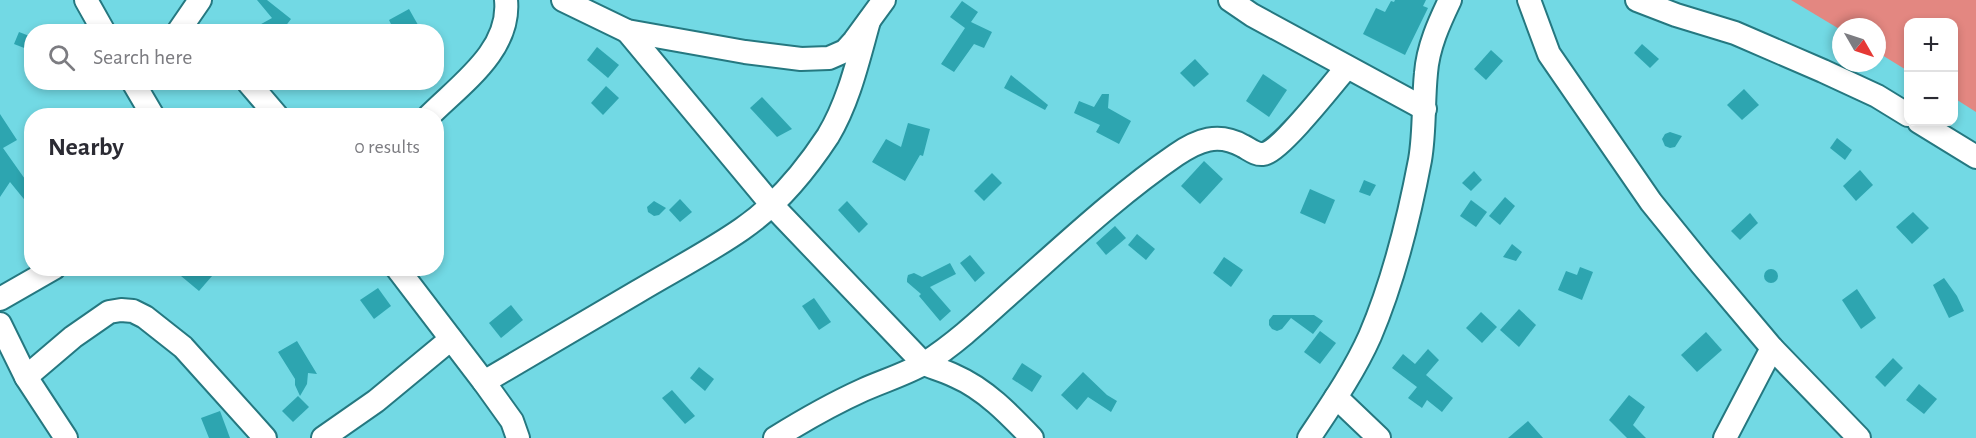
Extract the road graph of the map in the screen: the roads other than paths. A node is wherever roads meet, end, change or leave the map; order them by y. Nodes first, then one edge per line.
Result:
1 (86, 0) edge
2 (506, 0) edge
3 (563, 0) edge
4 (884, 0) edge
5 (1230, 0) edge
6 (1450, 0) edge
7 (1529, 0) edge
8 (1637, 0) edge
9 (869, 21) junction
10 (100, 24) edge
11 (627, 31) junction
12 (1347, 67) junction
13 (140, 90) edge
14 (255, 90) edge
15 (149, 108) edge
16 (270, 108) edge
17 (437, 108) edge
18 (1425, 109) junction
19 (1904, 113) edge
20 (1926, 126) edge
21 (1976, 157) edge
22 (771, 204) junction
23 (40, 276) edge
24 (403, 276) edge
25 (0, 299) edge
26 (0, 324) edge
27 (451, 339) junction
28 (1772, 348) junction
29 (924, 364) junction
30 (26, 377) junction
31 (484, 382) junction
32 (1336, 397) junction
33 (66, 438) edge
34 (265, 438) edge
35 (323, 438) edge
36 (518, 438) edge
37 (775, 438) edge
38 (1032, 438) edge
39 (1309, 438) edge
40 (1379, 438) edge
41 (1725, 438) edge
42 (1859, 438) edge

1 - 10 street
2 - 17 street
3 - 11 street
4 - 9 street
5 - 12 street
6 - 18 street
7 - 28 street
8 - 19 street
9 - 11 street
9 - 22 street
11 - 22 street
12 - 18 street
12 - 29 street
13 - 15 street
14 - 16 street
18 - 32 street
20 - 21 street
22 - 29 street
22 - 31 street
23 - 25 street
24 - 27 street
26 - 30 street
27 - 31 street
27 - 35 street
28 - 41 street
28 - 42 street
29 - 37 street
29 - 38 street
30 - 33 street
30 - 34 street
31 - 36 street
32 - 39 street
32 - 40 street

